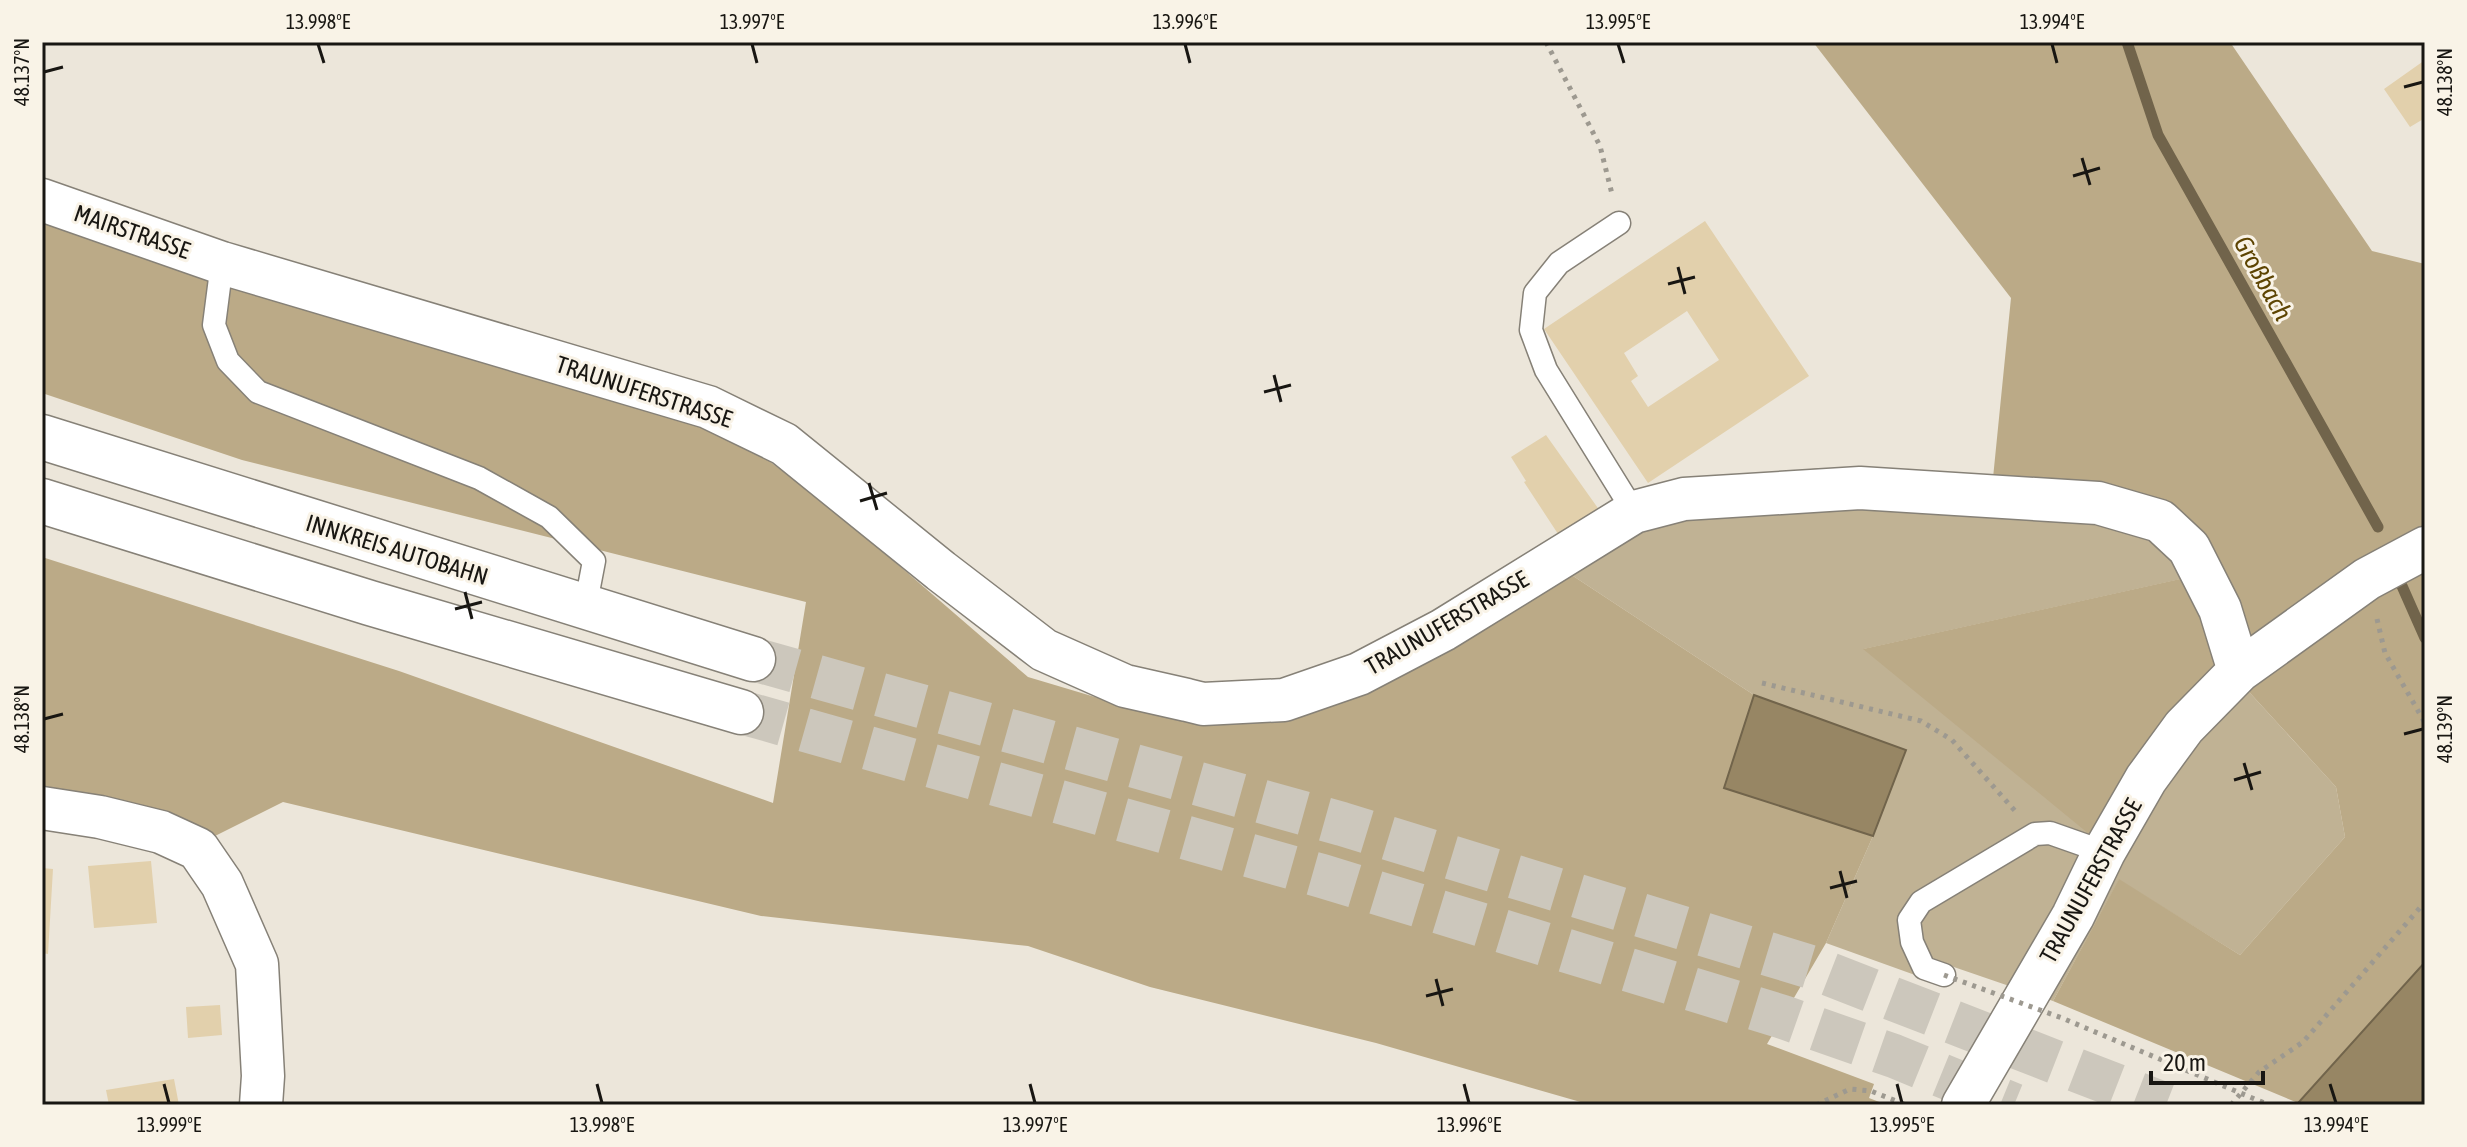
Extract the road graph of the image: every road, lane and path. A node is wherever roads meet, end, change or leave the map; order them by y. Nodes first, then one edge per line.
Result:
1 (1546, 42) edge
2 (42, 200) edge
3 (1619, 223) joint
4 (222, 263) junction
5 (42, 437) edge
6 (42, 501) edge
7 (1634, 512) junction
8 (2425, 548) edge
9 (2367, 579) junction
10 (585, 608) junction
11 (753, 659) tunnel mouth
12 (2239, 671) junction
13 (1762, 683) dead end
14 (741, 712) tunnel mouth
15 (2425, 723) edge
16 (42, 808) edge
17 (2035, 834) junction
18 (2104, 852) junction
19 (2425, 902) edge
20 (1944, 975) joint
21 (261, 1105) edge
22 (1816, 1105) edge
23 (1906, 1105) edge
24 (1963, 1105) edge
25 (2231, 1105) edge
26 (2269, 1105) edge

1 - 3 path
2 - 4 street, MAIRSTRASSE
3 - 7 lane
4 - 7 street, TRAUNUFERSTRASSE
4 - 10 lane
5 - 10 highway, INNKREIS AUTOBAHN
6 - 14 highway
7 - 12 street, TRAUNUFERSTRASSE
8 - 9 street, TRAUNUFERSTRASSE
9 - 12 street, TRAUNUFERSTRASSE
9 - 15 path
10 - 11 highway, INNKREIS AUTOBAHN
12 - 18 street, TRAUNUFERSTRASSE
13 - 17 path
16 - 21 street
17 - 18 lane
17 - 20 lane
18 - 24 street, TRAUNUFERSTRASSE
19 - 25 path
20 - 26 path, bridge
22 - 23 path

